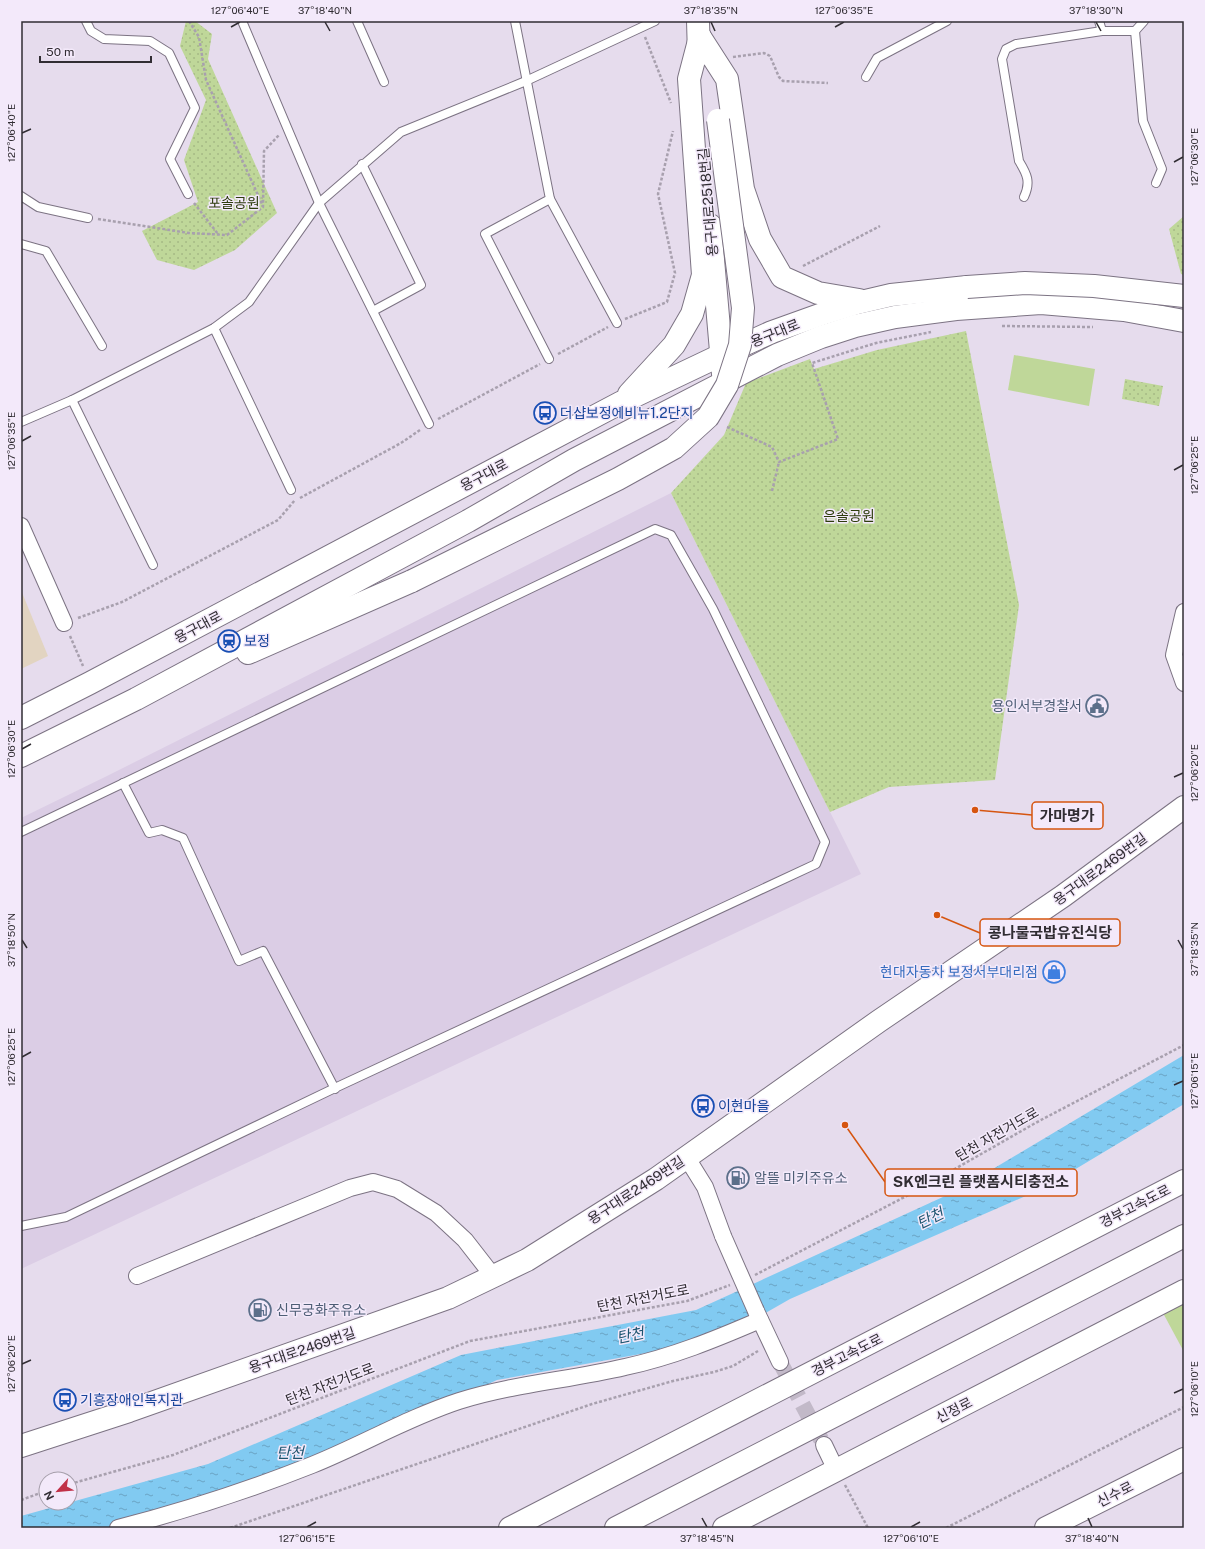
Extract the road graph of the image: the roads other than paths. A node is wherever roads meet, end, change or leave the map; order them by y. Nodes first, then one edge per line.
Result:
1 (86, 21) edge
2 (242, 21) edge
3 (357, 21) edge
4 (515, 21) edge
5 (655, 21) edge
6 (947, 21) edge
7 (1099, 21) edge
8 (1144, 21) edge
9 (699, 29) edge
10 (1102, 31) junction
11 (1135, 31) junction
12 (866, 77) dead end
13 (526, 81) junction
14 (384, 82) dead end
15 (362, 164) junction
16 (1156, 183) dead end
17 (188, 194) road end
18 (21, 196) edge
19 (1024, 197) dead end
20 (550, 199) junction
21 (319, 204) junction
22 (88, 218) road end
23 (21, 244) edge
24 (891, 295) junction
25 (1184, 296) edge
26 (866, 301) junction
27 (373, 312) junction
28 (1184, 321) edge
29 (617, 322) road end
30 (214, 328) junction
31 (808, 342) junction
32 (102, 346) dead end
33 (721, 355) junction
34 (550, 359) road end
35 (723, 383) junction
36 (657, 385) junction
37 (72, 400) junction
38 (620, 403) junction
39 (21, 422) edge
40 (429, 424) road end
41 (574, 460) junction
42 (290, 490) dead end
43 (21, 526) edge
44 (153, 565) dead end
45 (1184, 612) edge
46 (64, 623) road end
47 (1184, 683) edge
48 (136, 700) junction
49 (21, 718) edge
50 (21, 756) edge
51 (123, 783) junction
52 (1184, 807) edge
53 (21, 832) edge
54 (335, 1088) junction
55 (687, 1158) junction
56 (1184, 1181) edge
57 (21, 1226) edge
58 (1184, 1236) edge
59 (137, 1276) dead end
60 (493, 1276) junction
61 (1184, 1291) edge
62 (758, 1316) junction
63 (780, 1362) tunnel mouth
64 (824, 1445) tunnel mouth
65 (21, 1446) edge
66 (1184, 1459) edge
67 (840, 1476) junction
68 (118, 1528) edge
69 (510, 1528) edge
70 (616, 1528) edge
71 (724, 1528) edge
72 (1046, 1528) edge

1 - 17 lane
2 - 21 lane
3 - 14 lane
4 - 13 lane
5 - 13 lane
6 - 12 lane
7 - 10 lane
8 - 11 lane
9 - 26 main road
9 - 33 main road, 용구대로2518번길
9 - 38 main road
9 - 48 main road, bridge
10 - 11 lane
10 - 19 lane
11 - 16 lane
13 - 15 lane
13 - 20 lane
15 - 21 lane
15 - 27 lane
18 - 22 lane
20 - 29 lane
20 - 34 lane
21 - 27 lane
21 - 30 lane
23 - 32 lane
24 - 25 main road, 용구대로, bridge
24 - 26 main road, 용구대로
24 - 31 main road
26 - 33 main road, 용구대로
27 - 40 lane
28 - 31 main road, 용구대로
30 - 37 lane
30 - 42 lane
31 - 35 main road, 용구대로
33 - 35 main road, 용구대로2518번길
33 - 36 main road, 용구대로
35 - 41 main road, 용구대로
36 - 38 main road, 용구대로
36 - 41 main road
37 - 39 lane
37 - 44 lane
38 - 49 main road, 용구대로
41 - 48 main road, 용구대로
43 - 46 street
45 - 47 street
48 - 50 main road, 용구대로
51 - 53 lane
51 - 54 lane
51 - 54 lane
52 - 55 main road, 용구대로2469번길
54 - 57 lane
55 - 60 main road, 용구대로2469번길
55 - 62 street, bridge
56 - 69 main road, 경부고속도로
58 - 70 main road
59 - 60 street
60 - 65 main road, 용구대로2469번길
61 - 67 main road, 신정로
62 - 63 street
62 - 68 street
64 - 67 street
66 - 72 main road, 신수로
67 - 71 main road, 신정로

